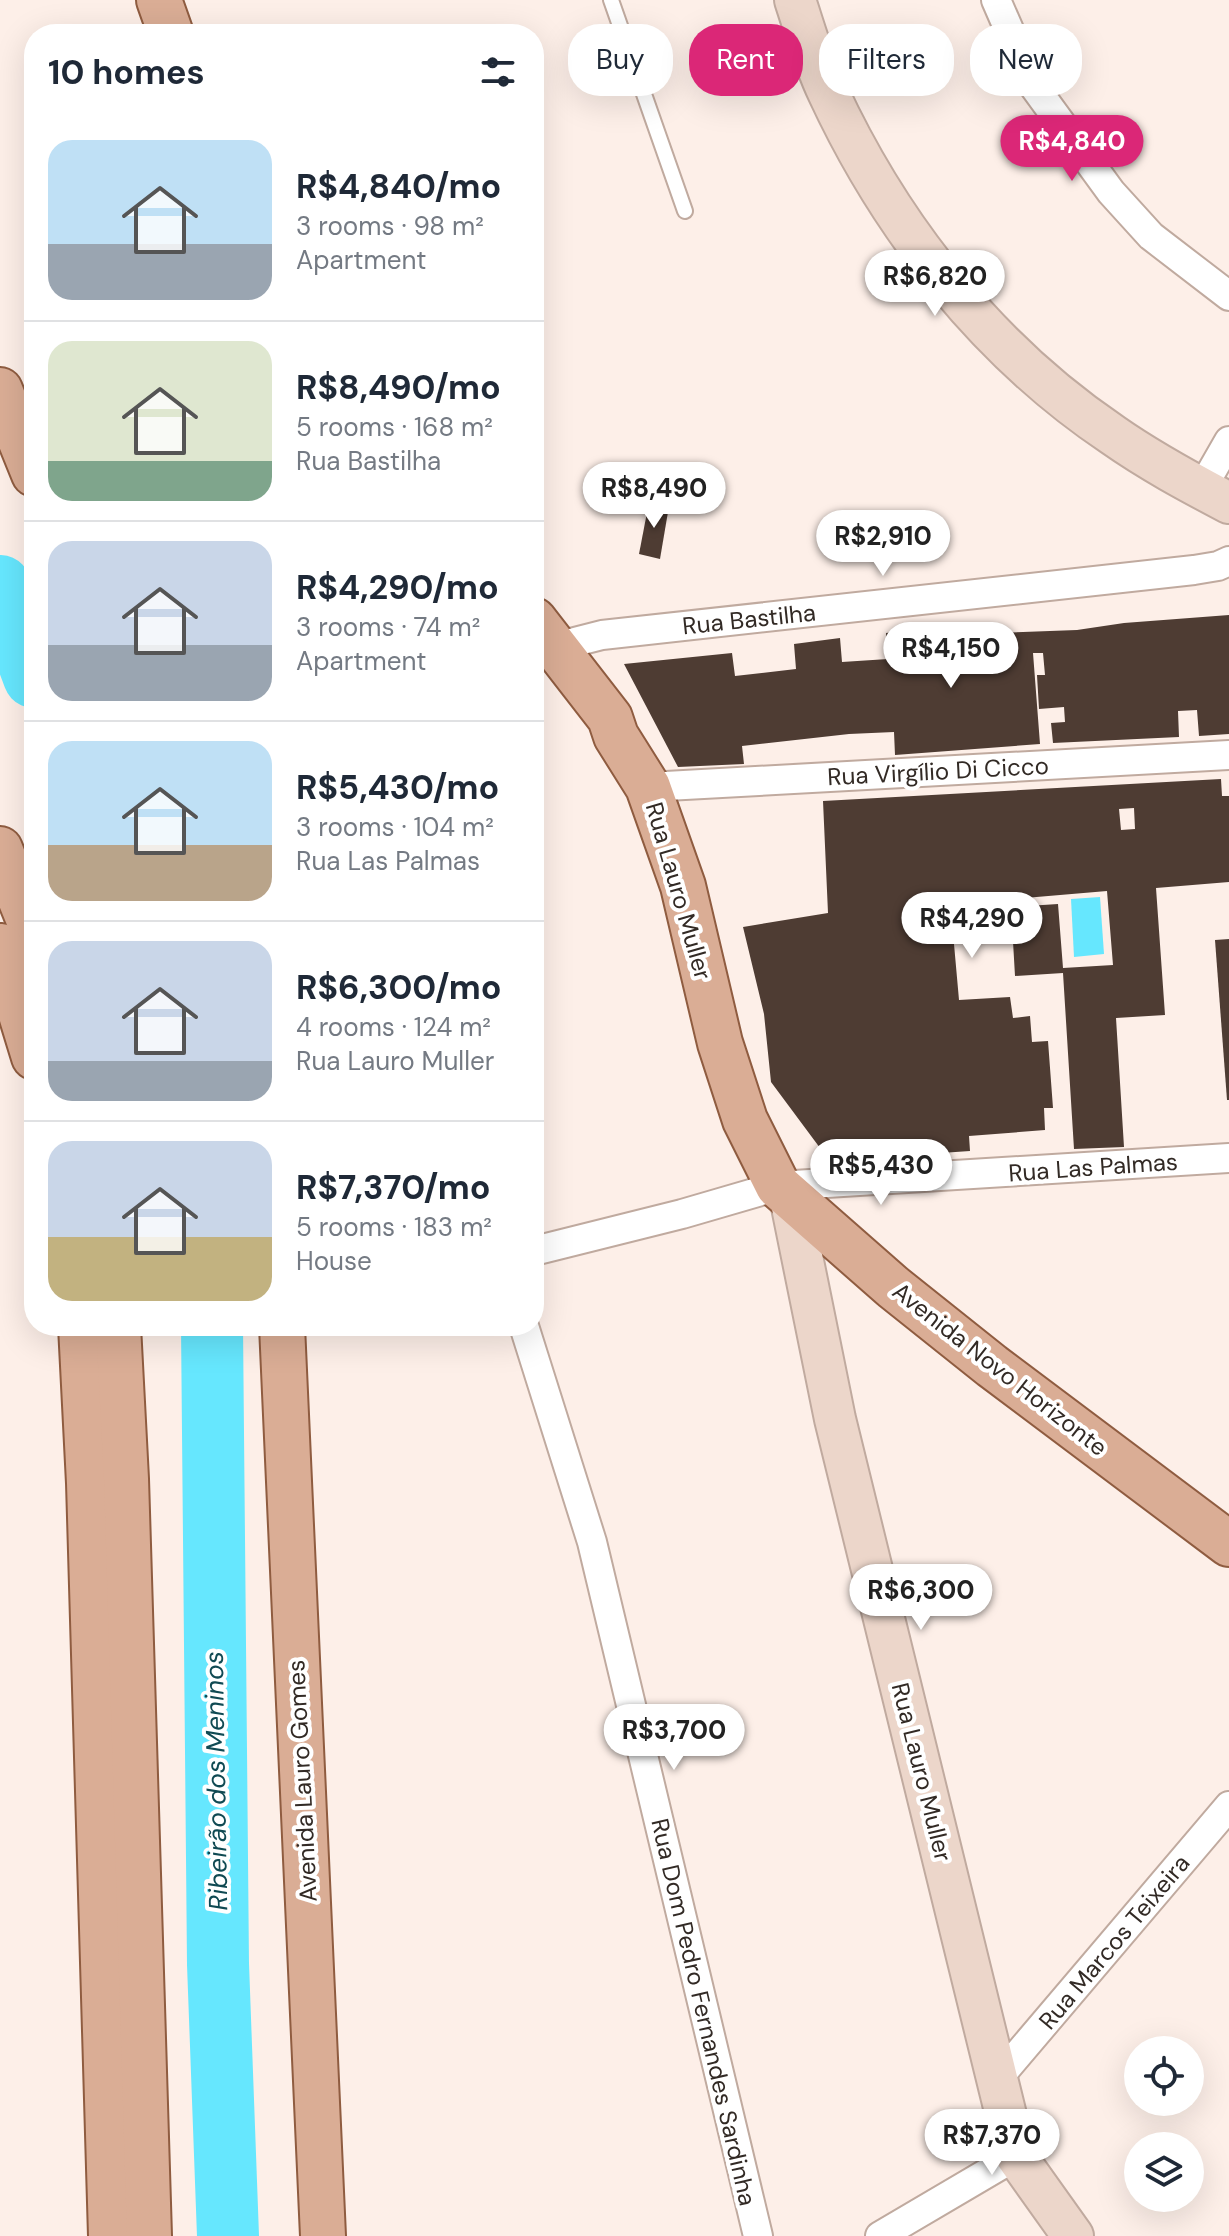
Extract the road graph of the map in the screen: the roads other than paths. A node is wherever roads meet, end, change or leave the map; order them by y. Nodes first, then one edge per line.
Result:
1 (159, 0) edge
2 (189, 0) edge
3 (611, 0) edge
4 (795, 0) edge
5 (996, 0) edge
6 (167, 24) edge
7 (193, 24) edge
8 (685, 211) dead end
9 (1229, 296) edge
10 (0, 390) edge
11 (1229, 441) edge
12 (24, 449) edge
13 (1216, 496) edge
14 (1229, 561) edge
15 (544, 633) edge
16 (1229, 755) edge
17 (648, 787) junction
18 (0, 849) edge
19 (24, 908) edge
20 (0, 946) edge
21 (24, 1024) edge
22 (1229, 1158) edge
23 (784, 1192) junction
24 (544, 1248) edge
25 (82, 1336) edge
26 (119, 1336) edge
27 (282, 1336) edge
28 (527, 1336) edge
29 (1229, 1544) edge
30 (1229, 1806) edge
31 (998, 2078) junction
32 (1016, 2156) junction
33 (111, 2236) edge
34 (149, 2236) edge
35 (323, 2236) edge
36 (758, 2236) edge
37 (880, 2236) edge
38 (1073, 2236) edge

1 - 6 main road
2 - 7 main road
3 - 8 lane
4 - 13 street
5 - 9 street
10 - 12 main road
11 - 13 street
14 - 15 street, Rua Bastilha
15 - 17 main road, Rua Lauro Muller
16 - 17 street, Rua Virgílio Di Cicco
17 - 23 main road, Rua Lauro Muller
18 - 19 main road
20 - 21 main road
22 - 23 street, Rua Las Palmas
23 - 24 street, Rua Las Palmas
23 - 29 main road, Avenida Novo Horizonte
23 - 31 street, Rua Lauro Muller
25 - 33 main road
26 - 34 main road
27 - 35 main road, Avenida Lauro Gomes
28 - 36 street, Rua Dom Pedro Fernandes Sardinha
30 - 31 street, Rua Marcos Teixeira
31 - 32 street, Rua Lauro Muller
32 - 37 street
32 - 38 street, Rua Lauro Muller

